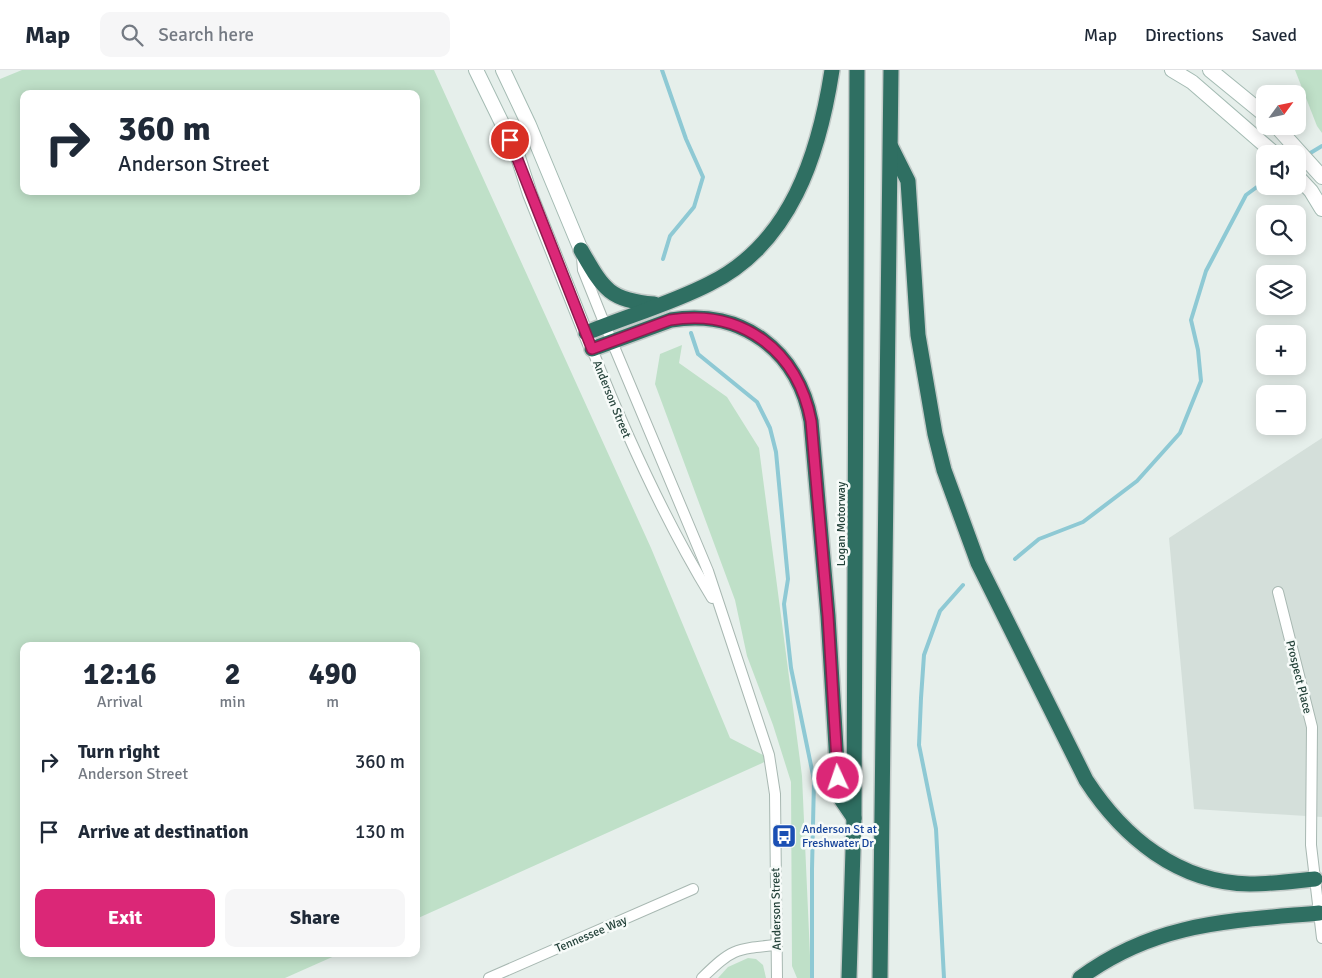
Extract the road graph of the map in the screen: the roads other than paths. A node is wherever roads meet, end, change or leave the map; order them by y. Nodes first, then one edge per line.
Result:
1 (476, 70) edge
2 (502, 70) edge
3 (832, 70) edge
4 (857, 70) edge
5 (891, 70) edge
6 (1172, 70) edge
7 (1210, 70) edge
8 (1256, 108) edge
9 (1285, 135) edge
10 (1265, 145) edge
11 (891, 147) junction
12 (1322, 177) edge
13 (1306, 186) edge
14 (1322, 209) edge
15 (581, 250) junction
16 (658, 305) junction
17 (605, 325) junction
18 (586, 333) junction
19 (612, 341) junction
20 (592, 349) junction
21 (1278, 592) dead end
22 (719, 610) junction
23 (854, 818) junction
24 (1319, 879) edge
25 (693, 889) dead end
26 (1320, 913) edge
27 (1322, 938) edge
28 (776, 945) junction
29 (511, 974) edge
30 (489, 978) edge
31 (702, 978) edge
32 (777, 978) edge
33 (848, 978) edge
34 (880, 978) edge
35 (1080, 978) edge

1 - 18 main road, Anderson Street
2 - 15 main road, Anderson Street
3 - 16 highway
4 - 23 highway, Logan Motorway
5 - 11 highway
6 - 10 main road
7 - 8 main road
9 - 12 main road
11 - 24 highway
11 - 34 highway
13 - 14 main road
15 - 16 highway
15 - 17 street, Anderson Street
16 - 17 highway
17 - 18 highway
17 - 19 street, Anderson Street
18 - 20 main road, Anderson Street
19 - 20 highway
19 - 22 street, Anderson Street
19 - 23 highway
20 - 22 street, Anderson Street
21 - 24 street, Prospect Place
22 - 28 street, Anderson Street
23 - 33 highway, Logan Motorway
24 - 26 street, Prospect Place
25 - 29 street, Tennessee Way
26 - 27 street, Prospect Place
26 - 35 highway
28 - 31 street
28 - 32 street, Anderson Street
29 - 30 street, Tennessee Way

